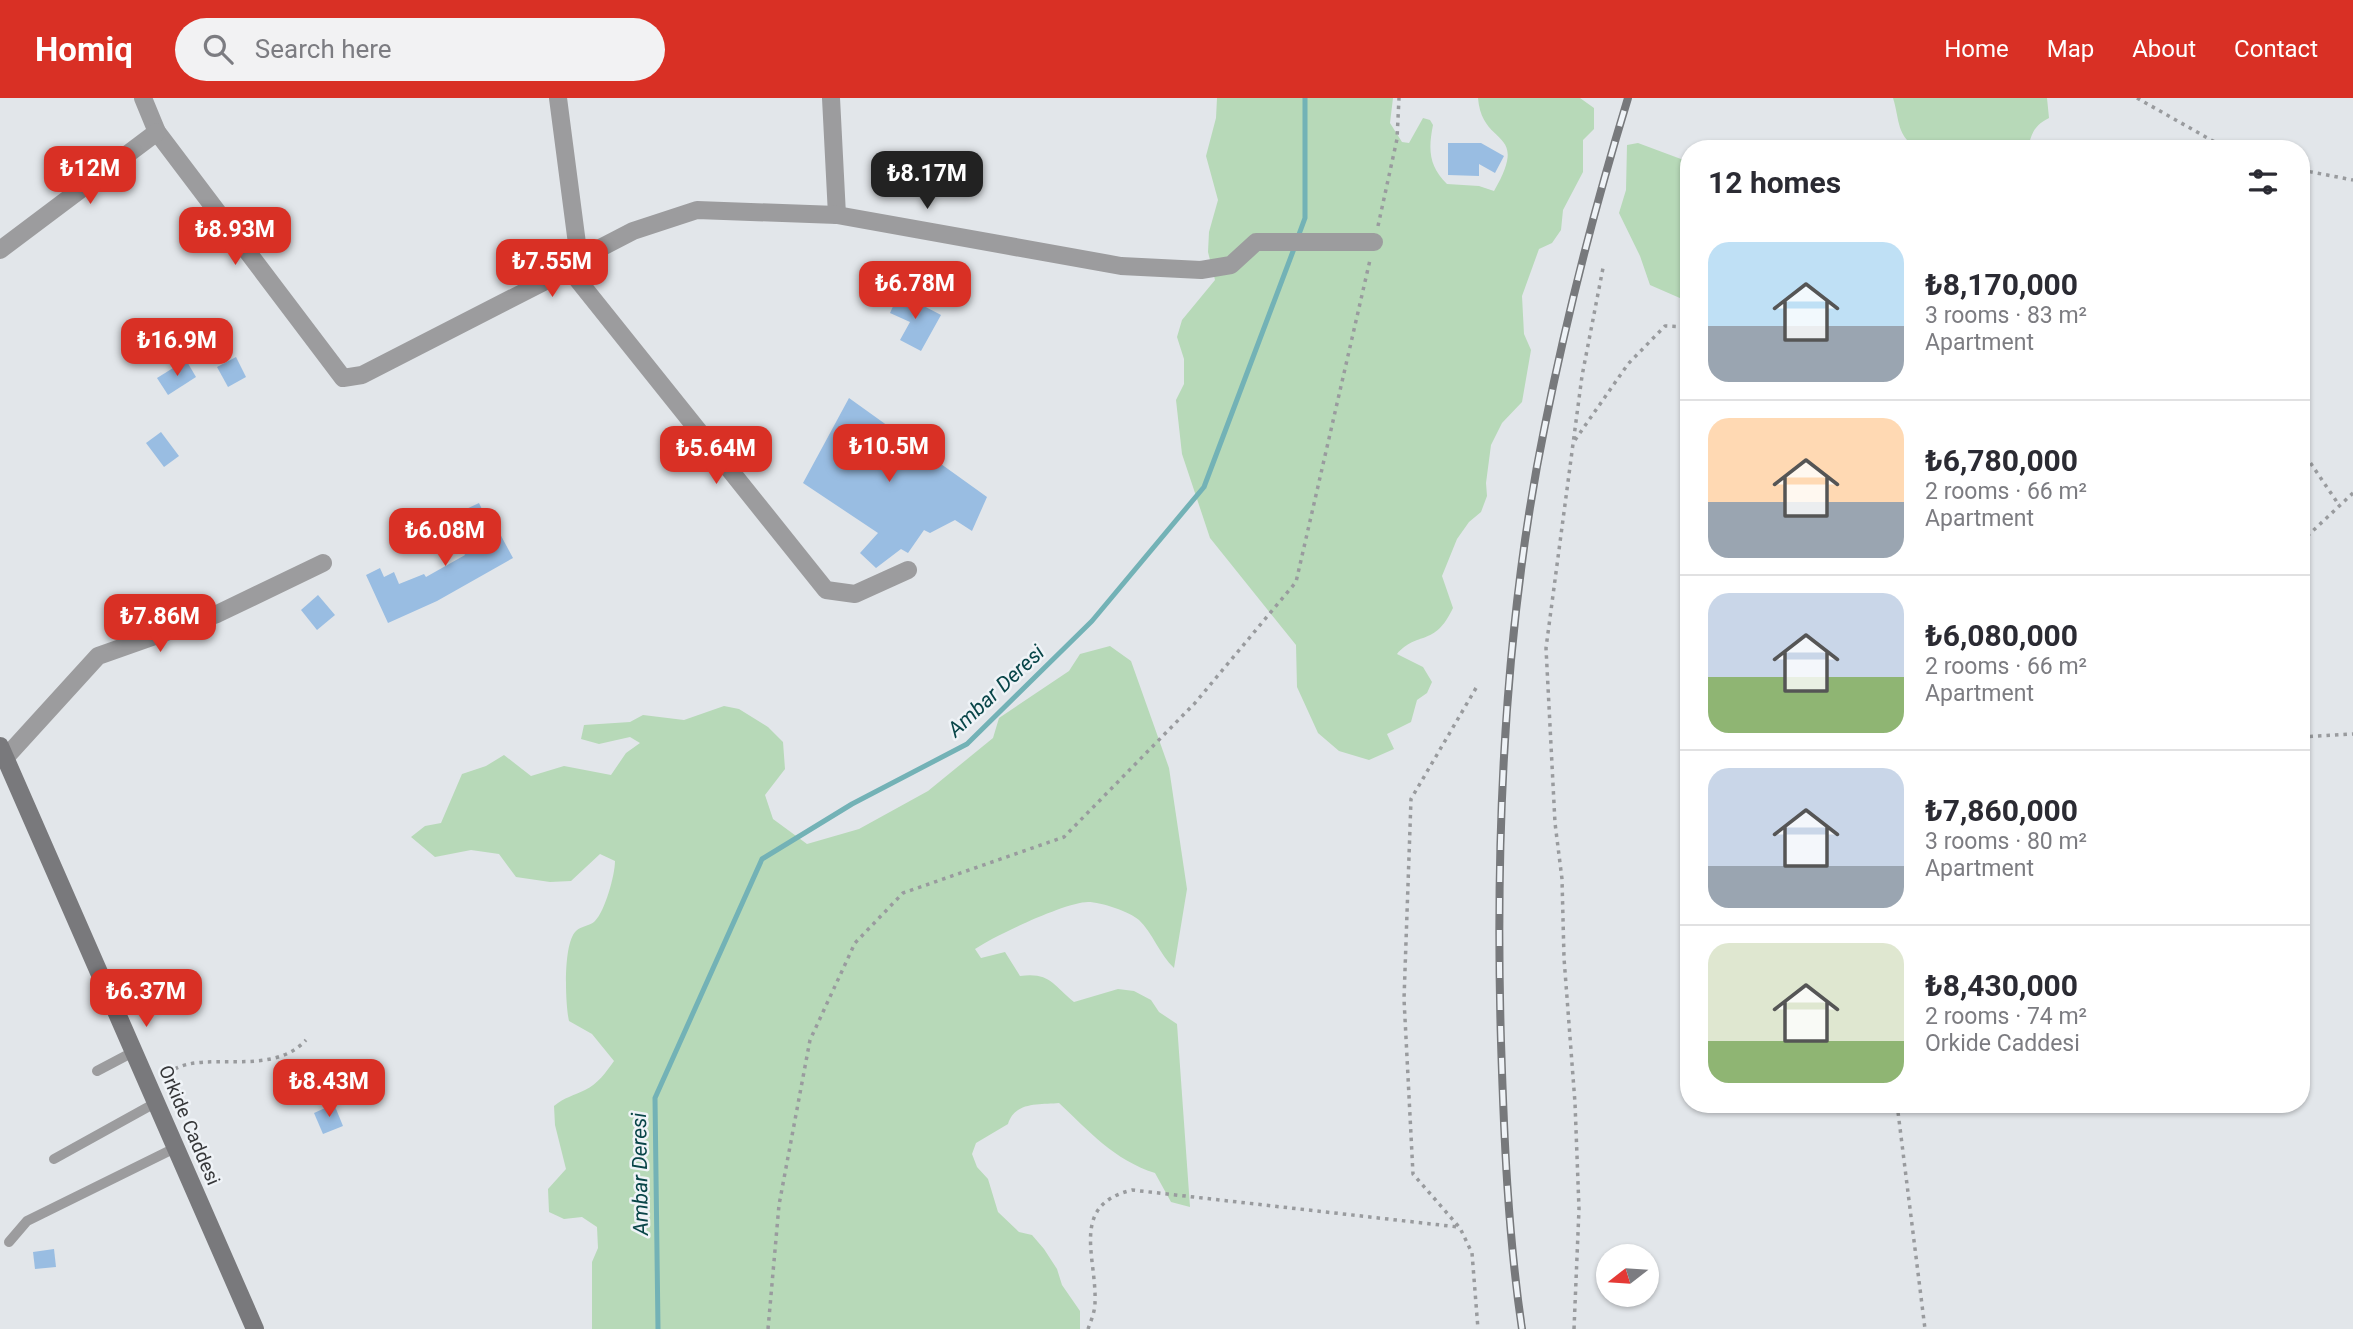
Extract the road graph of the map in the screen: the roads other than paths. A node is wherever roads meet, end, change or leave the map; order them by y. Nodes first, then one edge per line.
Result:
1 (143, 98) edge
2 (558, 98) edge
3 (831, 98) edge
4 (157, 132) junction
5 (837, 215) junction
6 (1374, 242) road end
7 (0, 250) edge
8 (574, 264) junction
9 (323, 563) dead end
10 (908, 570) dead end
11 (3, 752) edge
12 (135, 1051) junction
13 (97, 1072) dead end
14 (157, 1102) junction
15 (177, 1147) junction
16 (54, 1159) dead end
17 (9, 1242) dead end
18 (255, 1329) edge

1 - 4 street
2 - 8 street
3 - 5 street
4 - 7 street
4 - 8 street
5 - 6 street
5 - 8 street
8 - 10 street
9 - 11 street
11 - 12 street, Orkide Caddesi
12 - 13 lane
12 - 14 street, Orkide Caddesi
14 - 15 street, Orkide Caddesi
14 - 16 lane
15 - 17 lane
15 - 18 street, Orkide Caddesi

